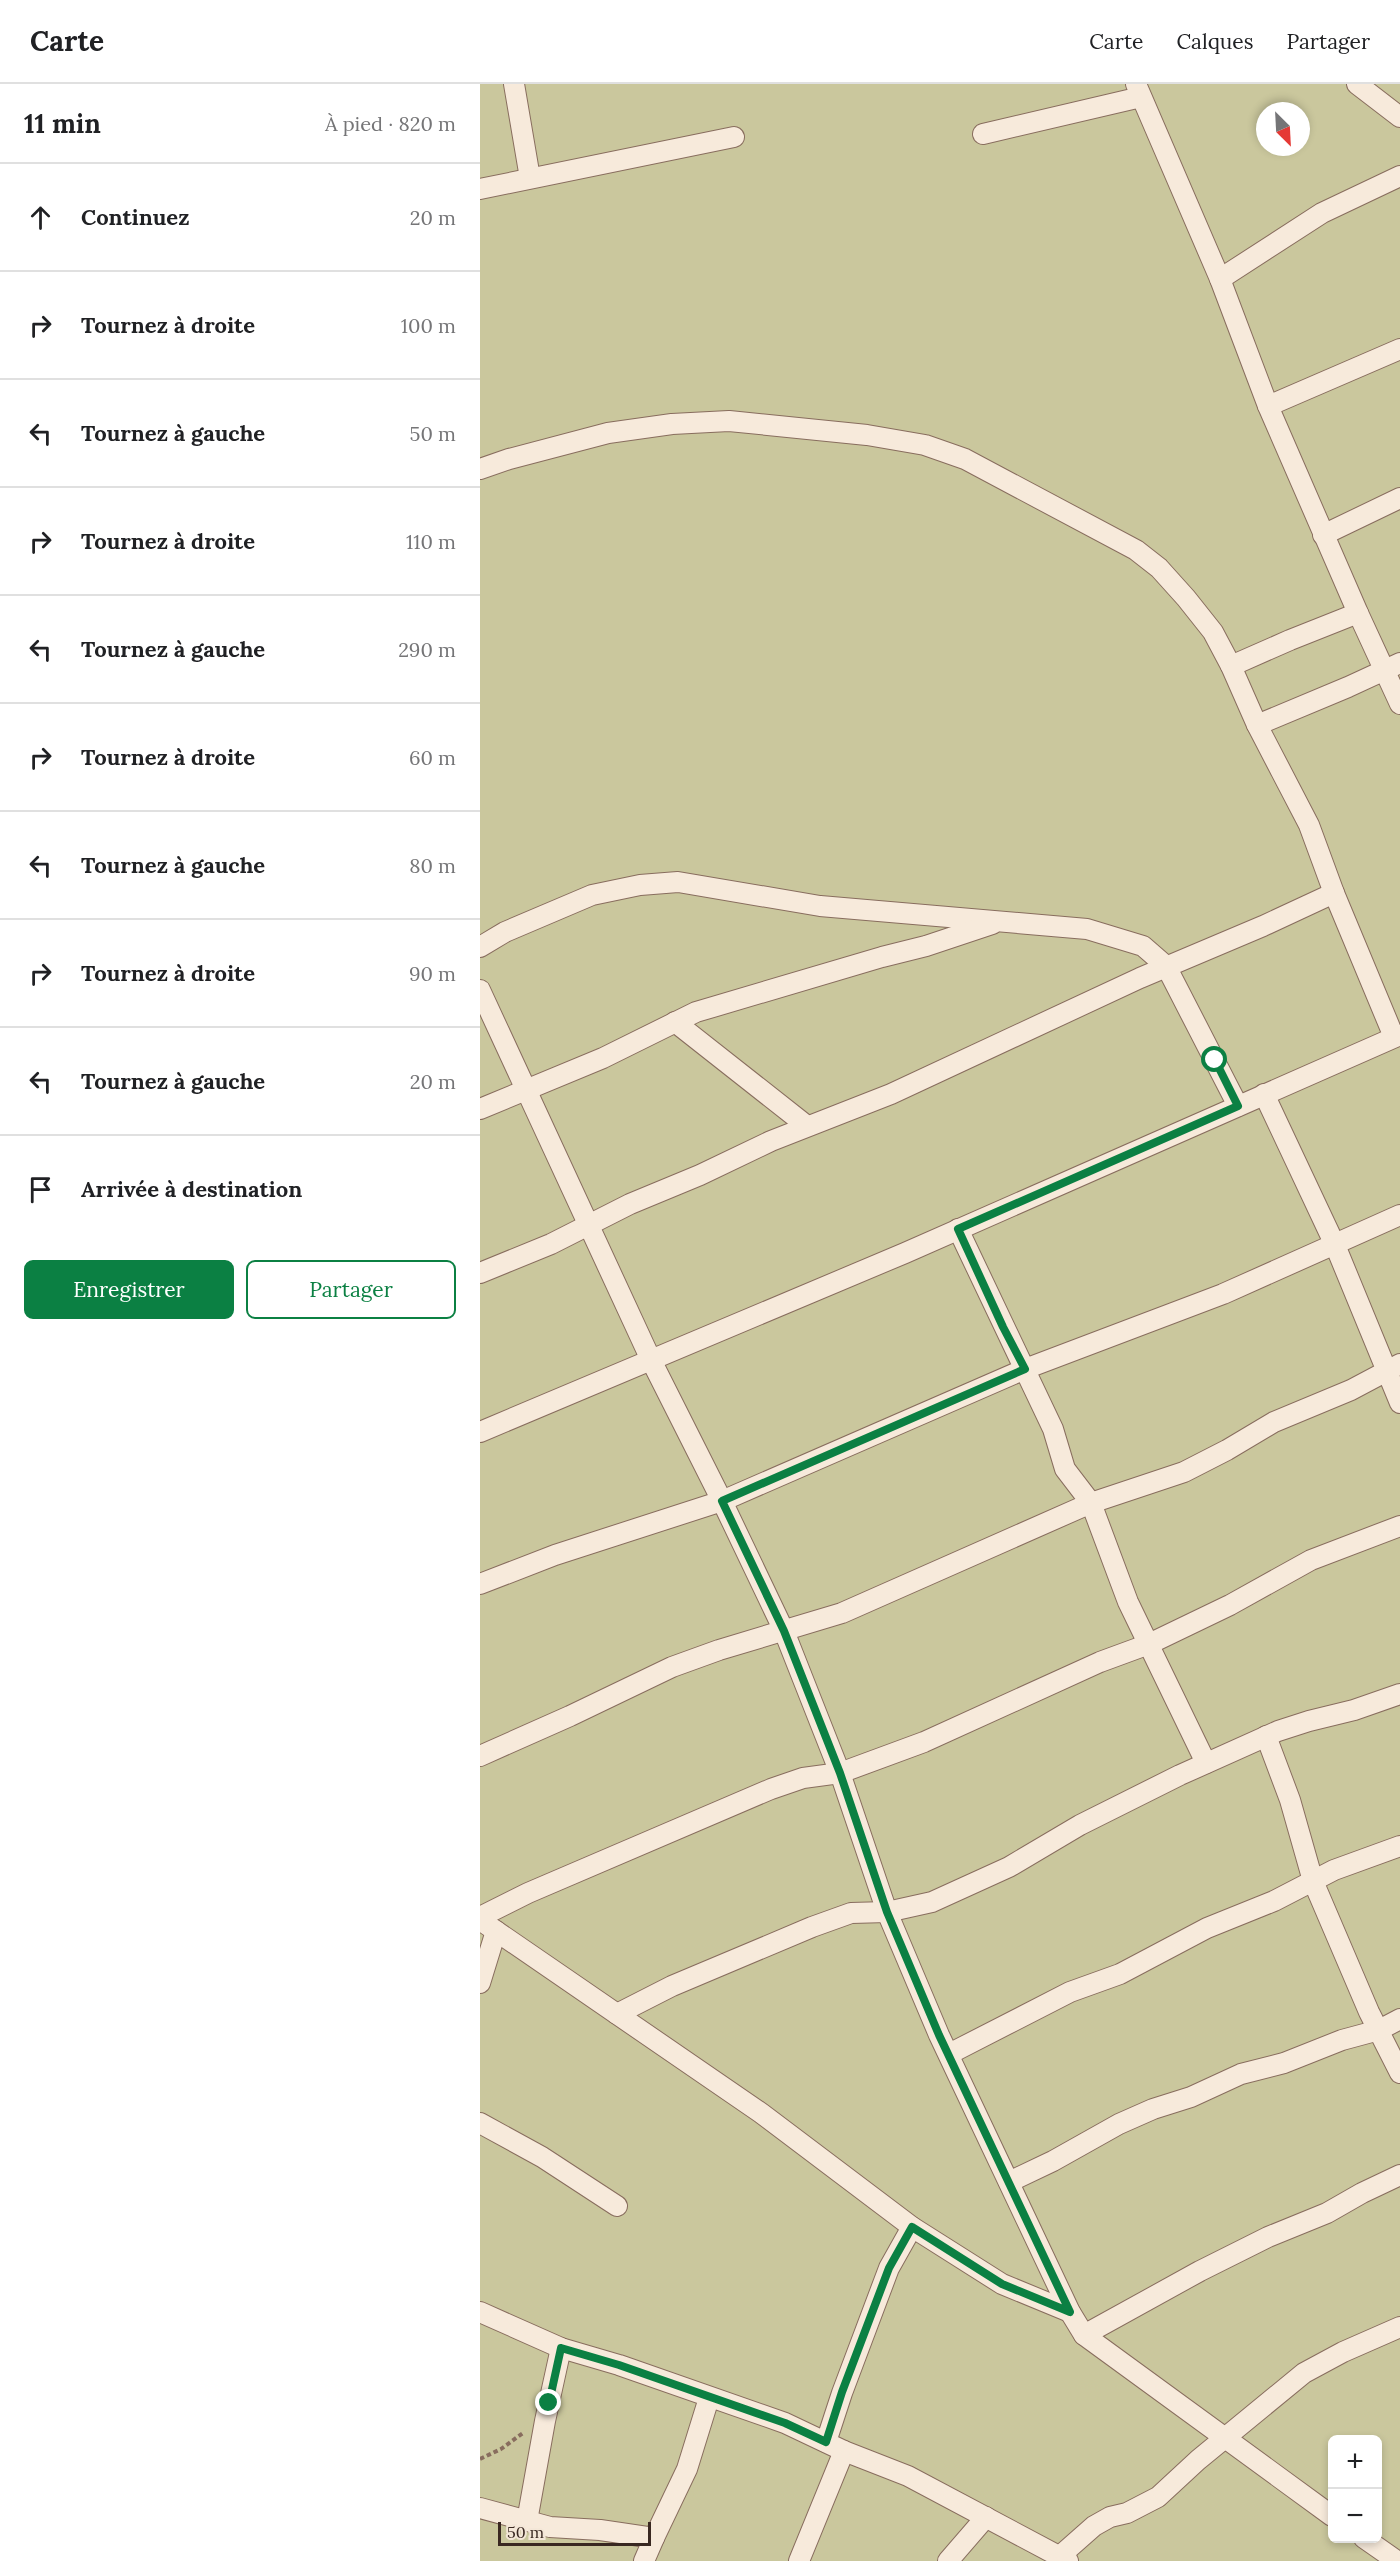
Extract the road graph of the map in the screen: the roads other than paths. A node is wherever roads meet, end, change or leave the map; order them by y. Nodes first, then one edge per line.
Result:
1 (514, 84) edge
2 (1357, 84) edge
3 (1138, 91) edge
4 (1400, 117) edge
5 (983, 134) dead end
6 (734, 137) dead end
7 (1400, 176) edge
8 (530, 178) junction
9 (480, 189) edge
10 (1220, 279) junction
11 (1400, 349) edge
12 (1268, 406) junction
13 (480, 469) edge
14 (1400, 498) edge
15 (1323, 535) junction
16 (1358, 613) junction
17 (1231, 666) junction
18 (1392, 666) edge
19 (1400, 704) edge
20 (1257, 725) junction
21 (1334, 893) junction
22 (1000, 921) junction
23 (480, 947) edge
24 (1166, 966) junction
25 (480, 990) edge
26 (675, 1022) junction
27 (1397, 1036) edge
28 (527, 1089) junction
29 (1264, 1094) junction
30 (1238, 1106) junction
31 (480, 1109) edge
32 (807, 1126) junction
33 (1400, 1215) edge
34 (589, 1224) junction
35 (958, 1229) junction
36 (1335, 1245) junction
37 (480, 1273) edge
38 (651, 1360) junction
39 (1393, 1367) edge
40 (1025, 1369) junction
41 (1400, 1403) edge
42 (480, 1432) edge
43 (722, 1501) junction
44 (1090, 1503) junction
45 (1400, 1526) edge
46 (480, 1584) edge
47 (784, 1631) junction
48 (1149, 1644) junction
49 (1400, 1694) edge
50 (1266, 1736) junction
51 (480, 1756) edge
52 (1206, 1763) junction
53 (840, 1773) junction
54 (1400, 1846) edge
55 (1313, 1881) junction
56 (887, 1912) junction
57 (485, 1922) edge
58 (480, 1983) edge
59 (617, 2014) junction
60 (1400, 2019) edge
61 (1379, 2030) junction
62 (949, 2054) junction
63 (1400, 2073) edge
64 (480, 2123) edge
65 (1400, 2175) edge
66 (1009, 2181) junction
67 (617, 2206) dead end
68 (912, 2227) junction
69 (480, 2312) edge
70 (1070, 2312) junction
71 (1400, 2328) edge
72 (1084, 2335) junction
73 (561, 2348) junction
74 (709, 2398) junction
75 (1227, 2438) junction
76 (826, 2442) junction
77 (844, 2451) junction
78 (480, 2508) edge
79 (1328, 2513) edge
80 (986, 2517) junction
81 (527, 2521) junction
82 (654, 2538) junction
83 (1371, 2543) edge
84 (1064, 2559) edge
85 (644, 2561) edge
86 (800, 2561) edge
87 (948, 2561) edge
88 (1396, 2561) edge

1 - 8 street
2 - 4 street
3 - 5 street
3 - 10 street
6 - 8 street
7 - 10 street
8 - 9 street
10 - 12 street
11 - 12 street
12 - 15 street
13 - 17 street
14 - 15 street
15 - 16 street
16 - 17 street
16 - 18 street
17 - 20 street
18 - 19 street
18 - 20 street
20 - 21 street
21 - 24 street
21 - 27 street
22 - 23 street
22 - 24 street
22 - 26 street
24 - 30 street
24 - 32 street
25 - 28 street
26 - 28 street
26 - 32 street
27 - 29 street
28 - 31 street
28 - 34 street
29 - 30 street
29 - 36 street
30 - 35 street
32 - 34 street
33 - 36 street
34 - 37 street
34 - 38 street
35 - 38 street
35 - 40 street
36 - 39 street
36 - 40 street
38 - 42 street
38 - 43 street
39 - 41 street
39 - 44 street
40 - 43 street
40 - 44 street
43 - 46 street
43 - 47 street
44 - 47 street
44 - 48 street
45 - 48 street
47 - 51 street
47 - 53 street
48 - 52 street
48 - 53 street
49 - 50 street
50 - 52 street
50 - 55 street
52 - 56 street
53 - 56 street
53 - 57 street
54 - 55 street
55 - 61 street
55 - 62 street
56 - 59 street
56 - 62 street
57 - 58 street
57 - 59 street
59 - 68 street
60 - 61 street
61 - 63 street
61 - 66 street
62 - 66 street
64 - 67 street
65 - 72 street
66 - 70 street
68 - 70 street
68 - 76 street
69 - 73 street
70 - 72 street
71 - 75 street
72 - 75 street
73 - 74 street
73 - 81 street
74 - 76 street
74 - 82 street
75 - 79 street
75 - 84 street
76 - 77 street
77 - 80 street
77 - 86 street
78 - 81 street
80 - 84 street
80 - 87 street
81 - 82 street
82 - 85 street
83 - 88 street

